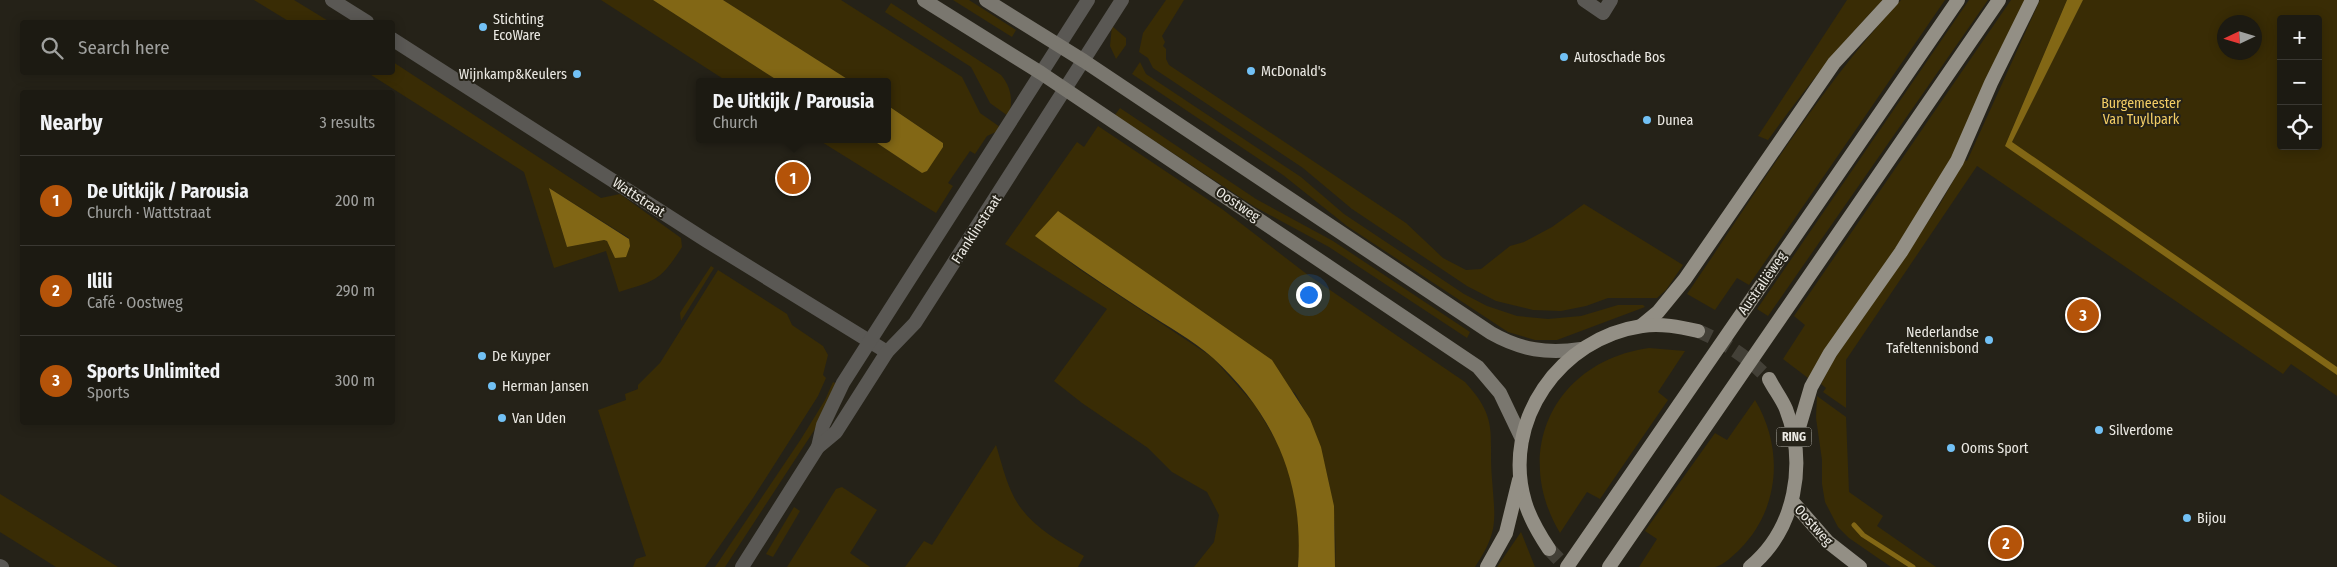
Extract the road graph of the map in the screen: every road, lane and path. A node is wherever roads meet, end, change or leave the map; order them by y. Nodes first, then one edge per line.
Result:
1 (332, 0) edge
2 (924, 0) edge
3 (986, 0) edge
4 (1088, 0) edge
5 (1122, 0) edge
6 (1584, 0) edge
7 (1610, 0) edge
8 (1892, 0) edge
9 (1958, 0) edge
10 (2000, 0) edge
11 (2032, 0) edge
12 (364, 20) edge
13 (395, 41) edge
14 (1058, 46) junction
15 (1084, 62) junction
16 (1041, 72) junction
17 (1066, 90) junction
18 (1641, 326) junction
19 (1698, 331) tunnel mouth
20 (870, 341) junction
21 (1581, 349) junction
22 (887, 352) junction
23 (1768, 379) tunnel mouth
24 (1522, 439) junction
25 (1795, 440) junction
26 (818, 447) junction
27 (1520, 475) junction
28 (1792, 501) junction
29 (1549, 549) tunnel mouth
30 (742, 567) edge
31 (1487, 567) edge
32 (1567, 567) edge
33 (1609, 567) edge
34 (1750, 567) edge
35 (1860, 567) edge

1 - 12 street
2 - 16 main road, Oostweg
3 - 14 main road
4 - 14 street, Franklinstraat
5 - 15 street, Franklinstraat
6 - 7 street
8 - 18 main road
9 - 32 main road, Australiëweg
10 - 33 main road
11 - 25 main road
13 - 20 street, Wattstraat
14 - 15 main road
14 - 16 street, Franklinstraat
15 - 17 street, Franklinstraat
15 - 21 main road
16 - 17 main road, Oostweg
16 - 20 street, Franklinstraat
17 - 22 street, Franklinstraat
17 - 24 main road, Oostweg
18 - 19 main road
18 - 21 main road
20 - 22 street, Wattstraat
20 - 26 street, Franklinstraat
21 - 24 main road
22 - 26 street, Franklinstraat
23 - 25 main road, RING
24 - 27 main road
25 - 28 main road, RING
26 - 30 street, Franklinstraat
27 - 29 main road
27 - 31 main road
28 - 34 main road, RING
28 - 35 main road, Oostweg

